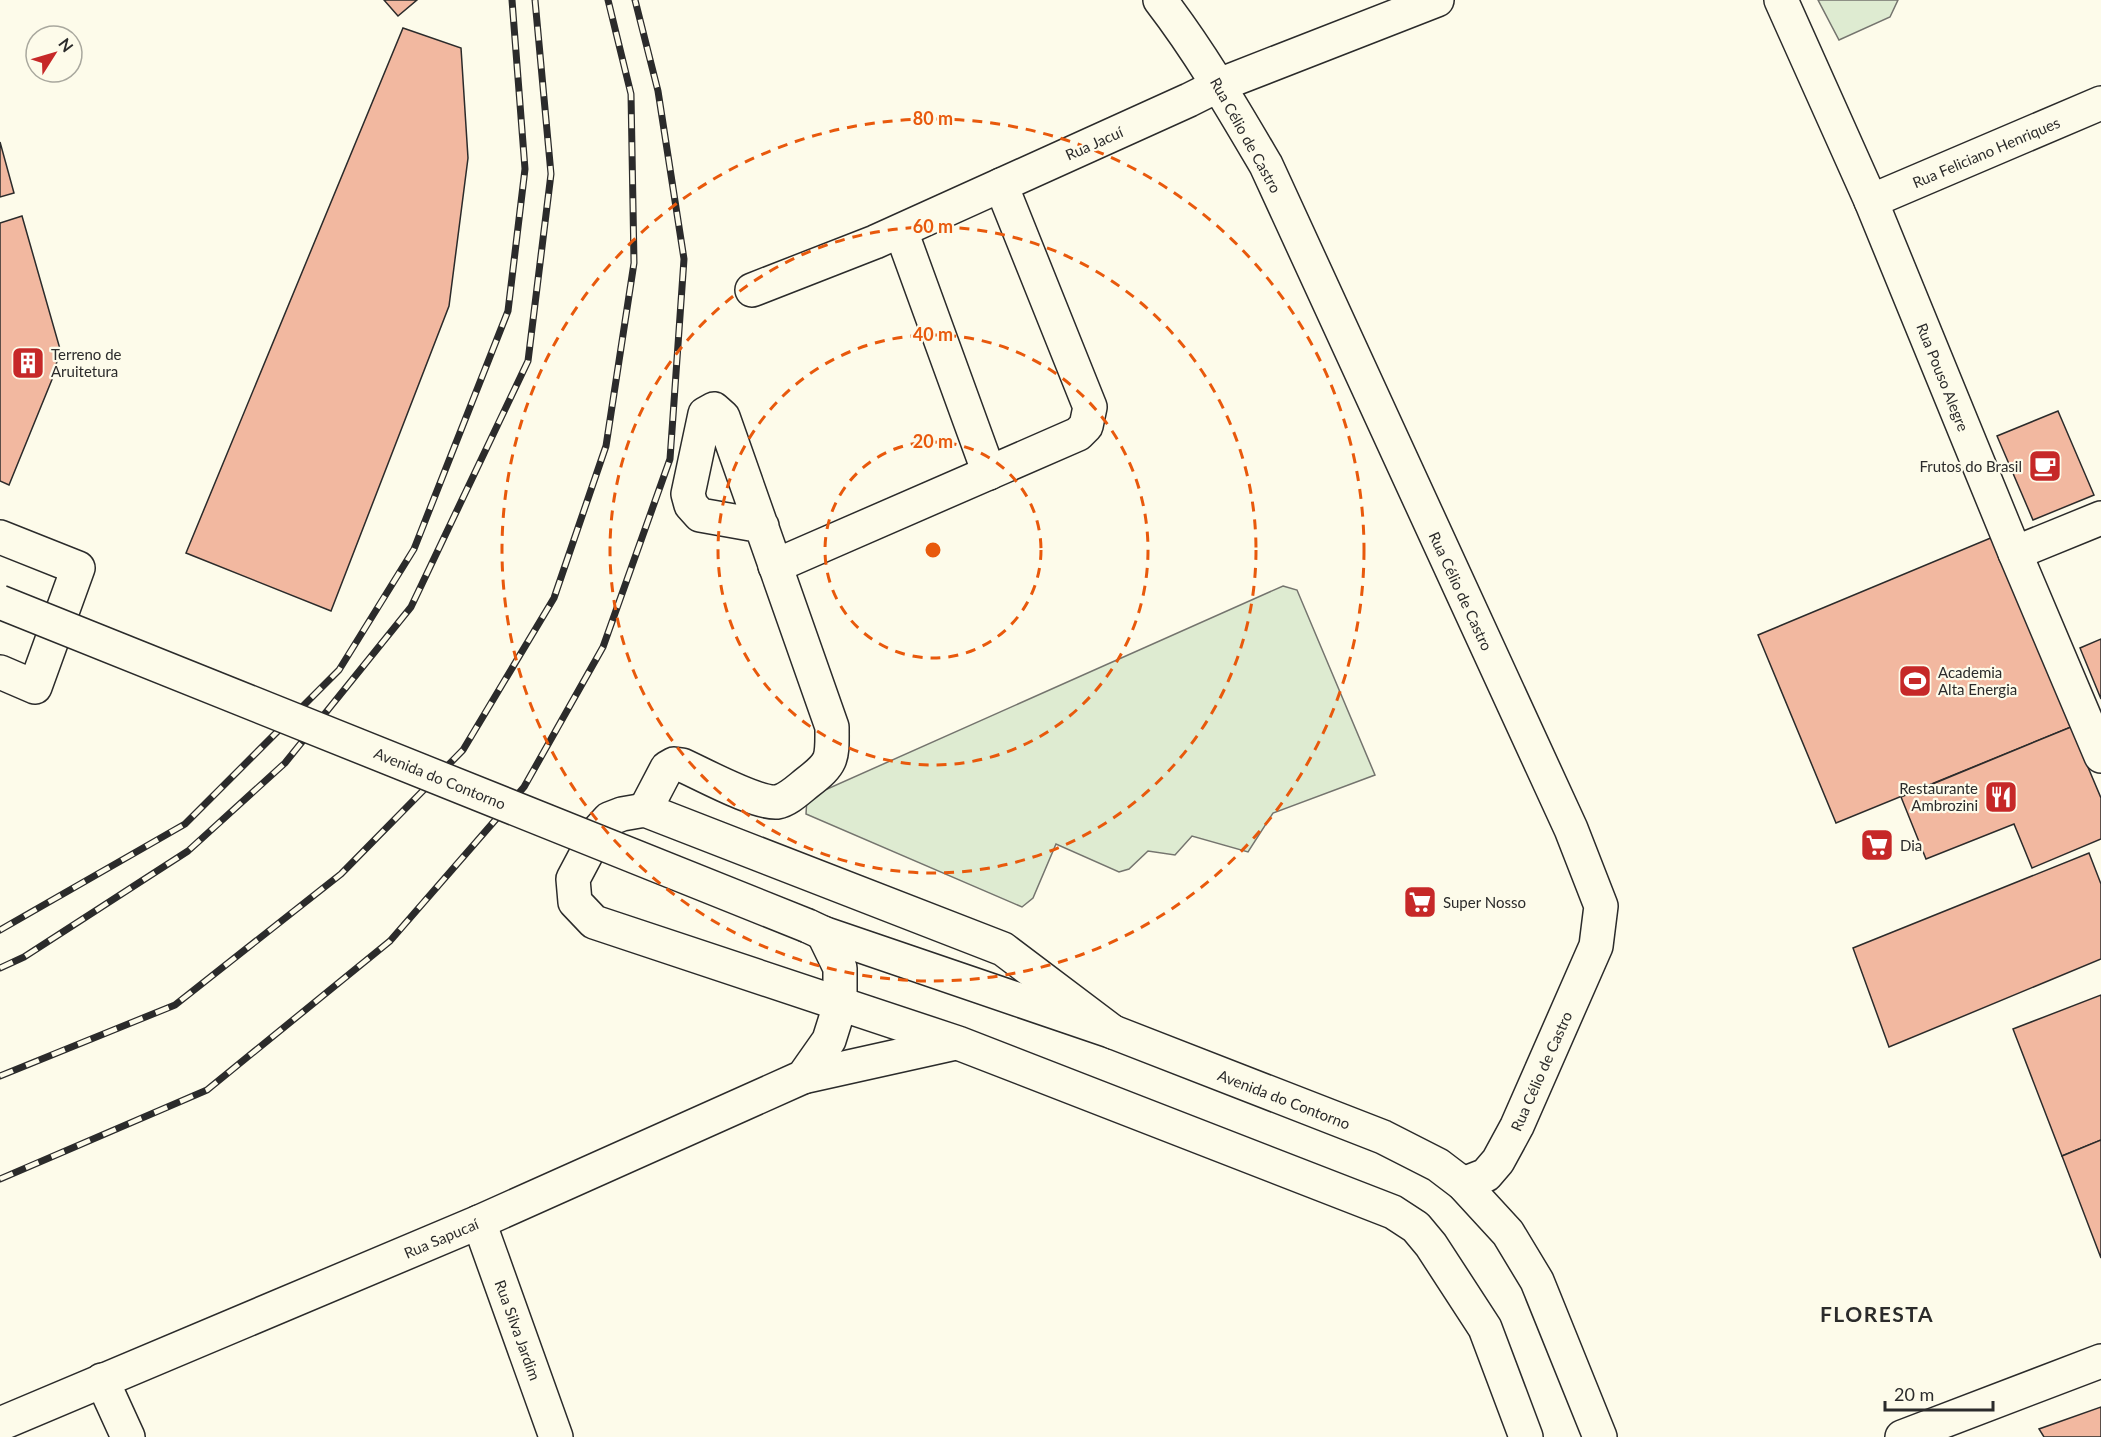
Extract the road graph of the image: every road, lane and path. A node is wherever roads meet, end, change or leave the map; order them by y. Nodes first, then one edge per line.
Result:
1 (1160, 0) edge
2 (1437, 0) edge
3 (1781, 0) edge
4 (1219, 85) junction
5 (2101, 103) edge
6 (1001, 185) junction
7 (1871, 201) junction
8 (901, 231) junction
9 (752, 290) dead end
10 (989, 473) junction
11 (2101, 518) edge
12 (762, 526) dead end
13 (0, 537) edge
14 (2015, 553) junction
15 (775, 566) junction
16 (0, 602) edge
17 (0, 672) edge
18 (2101, 756) edge
19 (645, 810) junction
20 (815, 929) junction
21 (840, 1005) junction
22 (1113, 1032) junction
23 (958, 1043) junction
24 (803, 1077) junction
25 (1463, 1184) junction
26 (479, 1222) junction
27 (2101, 1361) edge
28 (102, 1380) junction
29 (0, 1424) edge
30 (128, 1437) edge
31 (556, 1437) edge
32 (1526, 1437) edge
33 (1600, 1437) edge
34 (1902, 1437) edge

1 - 4 street, Rua Célio de Castro
2 - 4 street, Rua Jacuí
3 - 7 street, Rua Pouso Alegre
4 - 6 street, Rua Jacuí
4 - 25 street, Rua Célio de Castro
5 - 7 street, Rua Feliciano Henriques
6 - 8 street, Rua Jacuí
6 - 10 street
7 - 14 street, Rua Pouso Alegre
8 - 9 street, Rua Jacuí
8 - 10 street
10 - 15 street
11 - 14 street
12 - 15 street
13 - 17 street
14 - 18 street, Rua Pouso Alegre
15 - 19 street
16 - 20 street, Avenida do Contorno, bridge
19 - 21 street
19 - 22 street
20 - 21 street
20 - 22 street, Avenida do Contorno
21 - 23 street
21 - 24 street
22 - 25 street, Avenida do Contorno
23 - 24 street, Rua Sapucaí
23 - 32 street
24 - 26 street, Rua Sapucaí
25 - 33 street, Avenida do Contorno
26 - 28 street, Rua Sapucaí
26 - 31 street, Rua Silva Jardim
27 - 34 street
28 - 29 street, Rua Sapucaí
28 - 30 street

